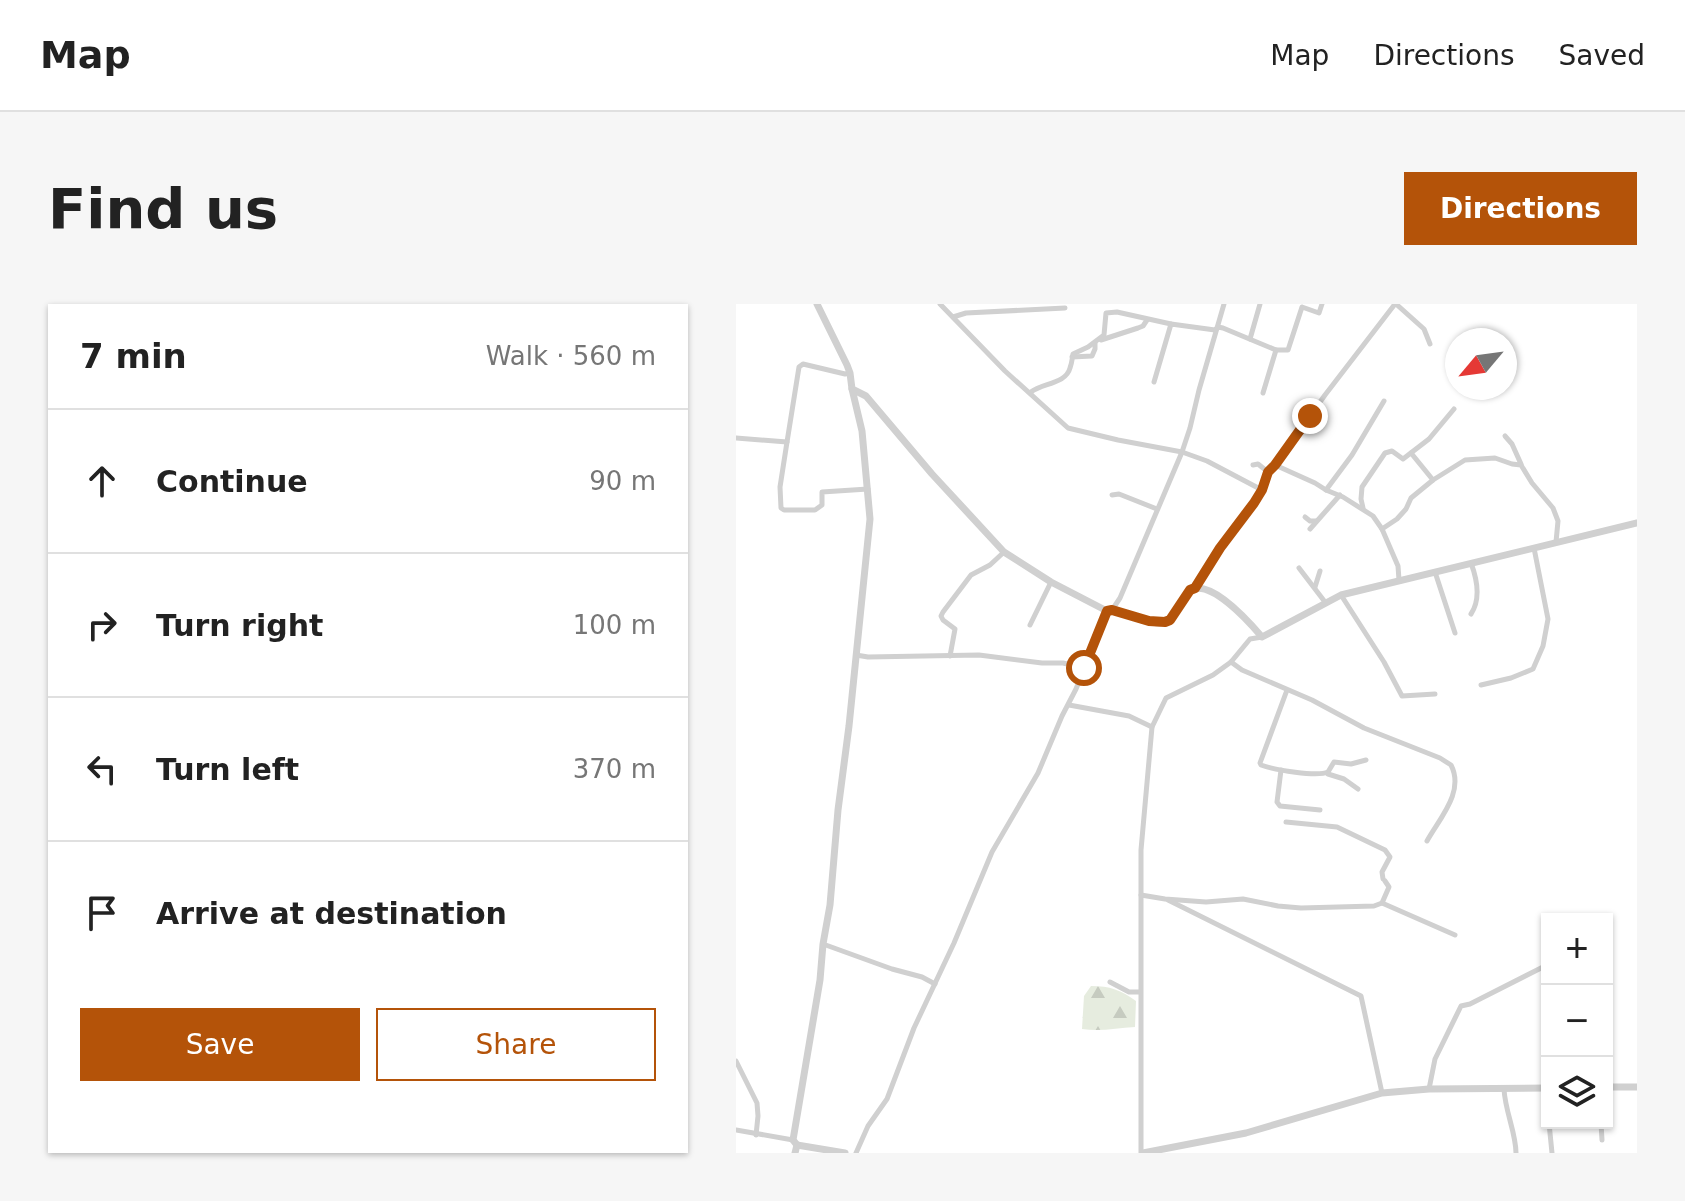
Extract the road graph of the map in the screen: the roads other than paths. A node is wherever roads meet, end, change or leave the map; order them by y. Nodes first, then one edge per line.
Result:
1 (817, 304) edge
2 (940, 304) edge
3 (1224, 304) edge
4 (1260, 304) edge
5 (1322, 304) edge
6 (1395, 304) edge
7 (1049, 306) edge
8 (1065, 308) dead end
9 (953, 317) junction
10 (1147, 320) junction
11 (1171, 324) junction
12 (1218, 327) junction
13 (1250, 339) junction
14 (1096, 342) junction
15 (1430, 344) dead end
16 (1276, 350) junction
17 (1072, 357) junction
18 (850, 373) junction
19 (1154, 382) dead end
20 (852, 389) junction
21 (1031, 392) junction
22 (1263, 393) dead end
23 (1384, 401) dead end
24 (1454, 409) dead end
25 (1505, 436) dead end
26 (736, 438) edge
27 (787, 442) junction
28 (1182, 452) junction
29 (1411, 453) junction
30 (1253, 465) dead end
31 (1275, 465) junction
32 (1521, 465) junction
33 (1268, 472) junction
34 (1433, 480) junction
35 (868, 489) junction
36 (1262, 490) junction
37 (1326, 490) junction
38 (1112, 495) dead end
39 (1340, 495) junction
40 (1157, 509) junction
41 (1363, 509) junction
42 (1305, 517) dead end
43 (1317, 520) junction
44 (1637, 523) edge
45 (1310, 529) dead end
46 (1382, 529) junction
47 (1556, 542) junction
48 (1534, 548) junction
49 (1004, 552) junction
50 (1471, 563) junction
51 (1299, 568) dead end
52 (1320, 571) dead end
53 (1435, 572) junction
54 (1399, 580) junction
55 (1051, 582) junction
56 (1315, 587) junction
57 (1195, 588) junction
58 (1341, 595) junction
59 (1325, 602) junction
60 (1110, 611) junction
61 (1471, 614) dead end
62 (1030, 625) dead end
63 (1455, 633) dead end
64 (1262, 637) junction
65 (856, 655) junction
66 (950, 656) junction
67 (1231, 662) junction
68 (1084, 668) junction
69 (1481, 685) dead end
70 (1287, 690) junction
71 (1435, 694) dead end
72 (1069, 705) junction
73 (1152, 727) junction
74 (1366, 760) dead end
75 (1281, 770) junction
76 (1327, 774) junction
77 (1358, 789) dead end
78 (1320, 810) dead end
79 (1286, 822) dead end
80 (1427, 841) dead end
81 (1141, 895) junction
82 (1165, 899) junction
83 (1382, 903) junction
84 (1455, 935) dead end
85 (823, 944) junction
86 (1541, 968) edge
87 (1110, 982) dead end
88 (935, 984) junction
89 (1140, 992) junction
90 (736, 1061) edge
91 (1613, 1087) edge
92 (1637, 1087) edge
93 (1541, 1088) edge
94 (1429, 1089) junction
95 (1504, 1089) junction
96 (1382, 1093) junction
97 (1550, 1129) edge
98 (1601, 1129) edge
99 (736, 1130) edge
100 (756, 1135) junction
101 (1602, 1140) dead end
102 (795, 1146) edge
103 (845, 1153) edge
104 (856, 1153) edge
105 (1142, 1153) edge
106 (1516, 1153) edge
107 (1552, 1153) edge

1 - 18 street
2 - 9 street
3 - 12 street
4 - 13 street
5 - 16 street
6 - 15 street
6 - 31 street
7 - 8 street
7 - 9 street
9 - 21 street
10 - 11 street
10 - 14 street
10 - 14 street
11 - 12 street
11 - 19 street
12 - 13 street
12 - 28 street
13 - 16 street
14 - 17 street
14 - 17 street
16 - 22 street
17 - 21 street
18 - 20 street
18 - 27 street
20 - 35 street
20 - 49 street
21 - 28 street
23 - 37 street
24 - 29 street
25 - 32 street
26 - 27 street
27 - 35 street
28 - 36 street
28 - 40 street
29 - 34 street
29 - 41 street
30 - 33 street
31 - 33 street
31 - 37 street
32 - 34 street
32 - 47 street
33 - 36 street
34 - 46 street
35 - 65 street
36 - 57 street
37 - 39 street
38 - 40 street
39 - 41 street
39 - 43 street
40 - 60 street
41 - 46 street
42 - 43 street
43 - 45 street
44 - 47 street
46 - 54 street
47 - 48 street
48 - 50 street
48 - 69 street
49 - 55 street
49 - 66 street
50 - 53 street
50 - 61 street
51 - 56 street
52 - 56 street
53 - 54 street
53 - 63 street
54 - 58 street
55 - 60 street
55 - 62 street
56 - 59 street
57 - 60 street
57 - 64 street
58 - 59 street
58 - 71 street
59 - 64 street
60 - 68 street
64 - 67 street
65 - 66 street
65 - 85 street
66 - 68 street
67 - 70 street
67 - 73 street
68 - 72 street
70 - 75 street
70 - 80 street
72 - 73 street
72 - 88 street
73 - 81 street
74 - 76 street
75 - 76 street
75 - 78 street
76 - 77 street
79 - 83 street
81 - 82 street
81 - 89 street
82 - 83 street
82 - 96 street
83 - 84 street
85 - 88 street
85 - 102 street
86 - 94 street
87 - 89 street
88 - 104 street
89 - 105 street
90 - 100 street
91 - 92 street
93 - 95 street
94 - 95 street
94 - 96 street
95 - 106 street
96 - 105 street
97 - 107 street
98 - 101 street
99 - 100 street
100 - 102 street
102 - 103 street

